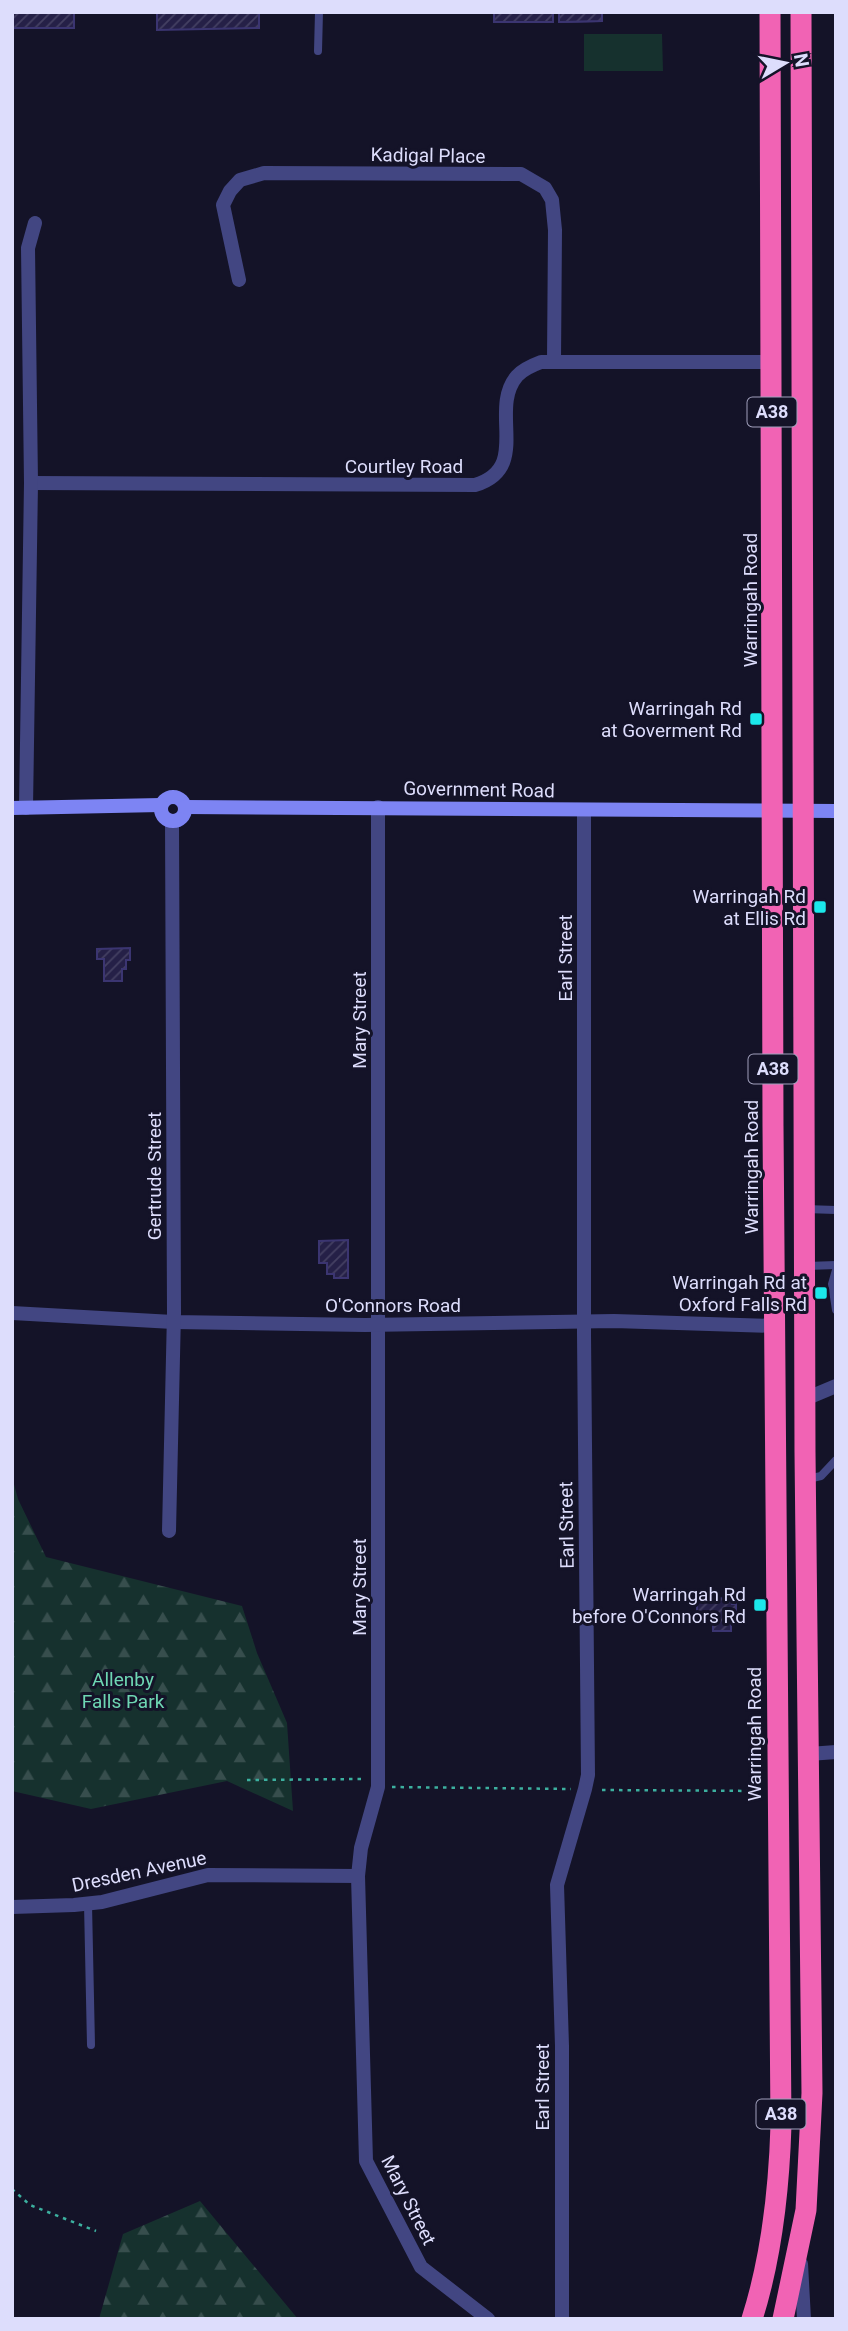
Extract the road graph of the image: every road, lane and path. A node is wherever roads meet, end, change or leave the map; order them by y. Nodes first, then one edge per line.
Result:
1 (319, 12) edge
2 (771, 12) edge
3 (802, 12) edge
4 (318, 51) dead end
5 (35, 223) dead end
6 (239, 280) dead end
7 (554, 361) junction
8 (771, 362) junction
9 (31, 483) junction
10 (161, 805) junction
11 (185, 807) junction
12 (378, 807) junction
13 (19, 808) edge
14 (584, 810) junction
15 (805, 811) junction
16 (836, 811) edge
17 (773, 812) junction
18 (172, 821) junction
19 (805, 1209) junction
20 (836, 1210) edge
21 (805, 1266) junction
22 (836, 1268) edge
23 (836, 1310) edge
24 (12, 1313) edge
25 (173, 1322) junction
26 (584, 1323) junction
27 (379, 1325) junction
28 (775, 1326) junction
29 (836, 1387) edge
30 (805, 1399) junction
31 (836, 1460) edge
32 (806, 1480) junction
33 (169, 1531) dead end
34 (836, 1752) edge
35 (809, 1754) junction
36 (378, 1778) junction
37 (247, 1780) dead end
38 (358, 1875) junction
39 (88, 1904) junction
40 (12, 1907) edge
41 (90, 2045) dead end
42 (12, 2189) edge
43 (96, 2231) dead end
44 (800, 2242) junction
45 (488, 2319) edge
46 (562, 2319) edge
47 (752, 2319) edge
48 (783, 2319) edge
49 (804, 2319) edge

1 - 4 lane
2 - 8 highway, Warringah Road / A38
3 - 15 highway, A38
5 - 9 street
6 - 7 street, Kadigal Place
7 - 8 street, Courtley Road
7 - 9 street, Courtley Road
8 - 17 highway, Warringah Road / A38
9 - 13 street
10 - 11 street
10 - 13 street
10 - 18 street
11 - 12 street, Government Road
11 - 18 street
12 - 14 street, Government Road
12 - 27 street, Mary Street
14 - 17 street, Government Road
14 - 26 street, Earl Street
15 - 16 street, Government Road
15 - 17 street, Government Road
15 - 19 highway, A38
17 - 28 highway, Warringah Road / A38
18 - 25 street, Gertrude Street
19 - 20 lane
19 - 21 highway, A38
21 - 22 lane
21 - 30 highway, A38
22 - 23 lane
24 - 25 street, O'Connors Road
25 - 27 street, O'Connors Road
25 - 33 street, Gertrude Street
26 - 27 street, O'Connors Road
26 - 28 street, O'Connors Road
26 - 46 street, Earl Street
27 - 36 street, Mary Street
28 - 47 highway, Warringah Road / A38
29 - 30 street
30 - 32 highway, A38
31 - 32 lane
32 - 35 highway, A38
34 - 35 street
35 - 44 highway, A38
36 - 37 path
36 - 38 street, Mary Street
38 - 39 street, Dresden Avenue
38 - 45 street, Mary Street
39 - 40 street, Dresden Avenue
39 - 41 lane
42 - 43 path
44 - 48 highway, A38
44 - 49 street

